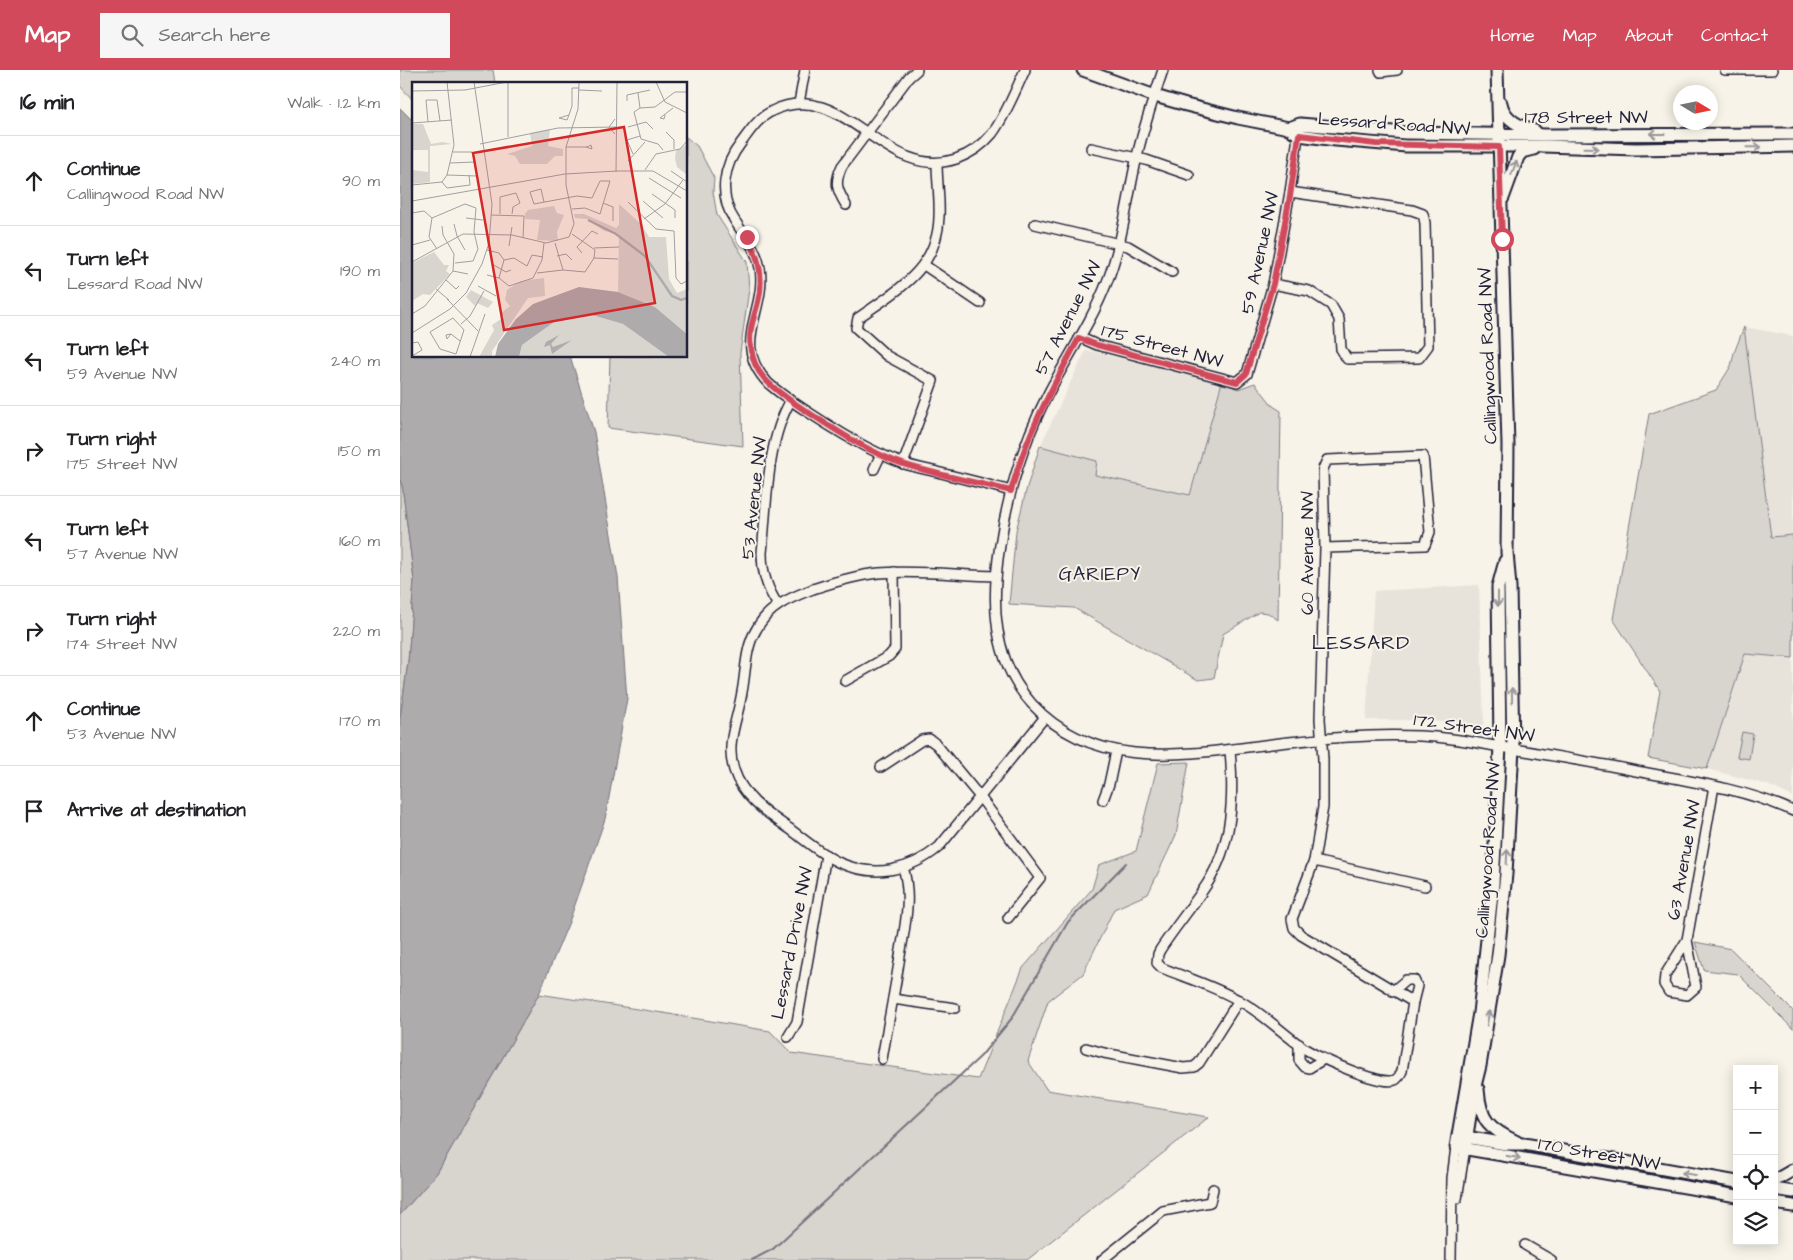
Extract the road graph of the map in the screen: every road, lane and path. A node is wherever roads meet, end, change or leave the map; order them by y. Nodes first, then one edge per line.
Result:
1 (805, 70) edge
2 (917, 70) edge
3 (1025, 70) edge
4 (1083, 70) edge
5 (1163, 70) edge
6 (1380, 70) edge
7 (1397, 70) edge
8 (1497, 70) edge
9 (1725, 70) edge
10 (1772, 70) edge
11 (1498, 85) junction
12 (1155, 96) junction
13 (799, 103) junction
14 (1300, 129) junction
15 (866, 133) junction
16 (1499, 134) junction
17 (1793, 134) edge
18 (1548, 135) junction
19 (1543, 146) junction
20 (1793, 146) edge
21 (1499, 147) junction
22 (1091, 148) dead end
23 (1136, 158) junction
24 (937, 163) junction
25 (1189, 175) dead end
26 (1290, 192) junction
27 (846, 205) dead end
28 (1501, 205) junction
29 (1035, 224) dead end
30 (1119, 243) junction
31 (924, 265) junction
32 (1172, 272) dead end
33 (1273, 284) junction
34 (980, 303) dead end
35 (1079, 338) junction
36 (1237, 382) joint
37 (791, 400) junction
38 (881, 454) junction
39 (903, 464) junction
40 (874, 469) dead end
41 (1011, 491) junction
42 (1325, 548) junction
43 (1507, 552) junction
44 (894, 572) junction
45 (996, 576) junction
46 (778, 605) junction
47 (999, 639) joint
48 (844, 681) dead end
49 (1045, 717) junction
50 (1321, 738) junction
51 (1500, 746) junction
52 (1513, 748) junction
53 (1230, 750) junction
54 (1116, 751) junction
55 (881, 768) dead end
56 (1714, 786) junction
57 (980, 797) junction
58 (1104, 800) dead end
59 (1793, 811) edge
60 (826, 855) junction
61 (1314, 861) junction
62 (903, 868) junction
63 (1425, 886) dead end
64 (1008, 918) dead end
65 (1687, 940) junction
66 (1394, 991) junction
67 (893, 1000) junction
68 (1239, 1000) junction
69 (1413, 1002) junction
70 (955, 1008) dead end
71 (788, 1037) dead end
72 (1299, 1044) junction
73 (1086, 1048) dead end
74 (882, 1059) dead end
75 (1324, 1059) junction
76 (1480, 1066) junction
77 (1461, 1142) junction
78 (1524, 1144) junction
79 (1793, 1170) edge
80 (1778, 1179) edge
81 (1733, 1181) edge
82 (1213, 1189) dead end
83 (1778, 1190) edge
84 (1793, 1192) edge
85 (1733, 1195) edge
86 (1778, 1203) edge
87 (1793, 1206) edge
88 (1525, 1245) dead end
89 (1102, 1260) edge
90 (1451, 1260) edge
91 (1551, 1260) edge

1 - 13 street
2 - 15 street
3 - 24 street
4 - 12 main road, Lessard Road NW
5 - 12 street, 57 Avenue NW
6 - 7 street
8 - 11 main road, Callingwood Road NW
9 - 10 street
11 - 16 main road, Callingwood Road NW
11 - 18 main road
12 - 14 main road, Lessard Road NW
12 - 23 street, 57 Avenue NW
13 - 15 street
13 - 37 street
14 - 16 main road, Lessard Road NW
14 - 21 main road, Lessard Road NW
14 - 26 street, 59 Avenue NW
15 - 24 street
15 - 27 street
16 - 18 main road, 178 Street NW
16 - 21 main road, Callingwood Road NW
17 -> 18 main road, 178 Street NW
19 -> 20 main road, 178 Street NW
19 - 21 main road, 178 Street NW
28 -> 19 main road
21 - 28 main road, Callingwood Road NW
22 - 23 street
23 - 25 street
23 - 30 street, 57 Avenue NW
24 - 31 street
26 - 33 street, 59 Avenue NW
26 - 33 street
28 - 43 main road, Callingwood Road NW
29 - 30 street, 57 Avenue NW
30 - 32 street, 57 Avenue NW
30 - 35 street, 57 Avenue NW
31 - 34 street
31 - 39 street
33 - 36 street, 59 Avenue NW
35 - 36 street, 175 Street NW
35 - 41 street, 57 Avenue NW
37 - 38 street
37 - 46 street, 53 Avenue NW
38 - 39 street
38 - 40 street
39 - 41 street
41 - 45 street, 57 Avenue NW
42 - 42 street, 60 Avenue NW
42 - 50 street, 60 Avenue NW
43 -> 51 main road, Callingwood Road NW
52 -> 43 main road, Callingwood Road NW
44 - 45 street, Lessard Drive NW
44 - 46 street, Lessard Drive NW
44 - 48 street
45 - 47 street, 57 Avenue NW
46 - 60 street, Lessard Drive NW
47 - 49 street, 172 Street NW
49 - 54 street, 172 Street NW
49 - 57 street, Lessard Drive NW
50 - 51 street, 172 Street NW
50 - 53 street, 172 Street NW
50 - 61 street, 60 Avenue NW
51 - 52 street, 172 Street NW
51 - 77 main road, Callingwood Road NW
52 - 56 street, 172 Street NW
76 -> 52 main road, Callingwood Road NW
53 - 54 street, 172 Street NW
53 - 68 street
54 - 58 street
55 - 57 street
56 - 59 street, 172 Street NW
56 - 65 street, 63 Avenue NW
57 - 62 street, Lessard Drive NW
57 - 64 street
60 - 62 street, Lessard Drive NW
60 - 71 street, Lessard Drive NW
61 - 63 street
61 - 66 street, 60 Avenue NW
62 - 67 street
65 - 65 street, 63 Avenue NW
66 - 69 street, 60 Avenue NW
66 - 69 street
67 - 70 street
67 - 74 street
68 - 72 street
68 - 73 street
69 - 75 street
72 - 75 street
72 - 75 street
76 - 77 main road, Callingwood Road NW
76 - 78 main road
77 - 78 main road, 170 Street NW
77 -> 85 main road, 170 Street NW
77 - 90 street
81 -> 78 main road, 170 Street NW
79 - 80 main road
82 - 89 street
83 - 84 main road
86 - 87 main road
88 - 91 street

